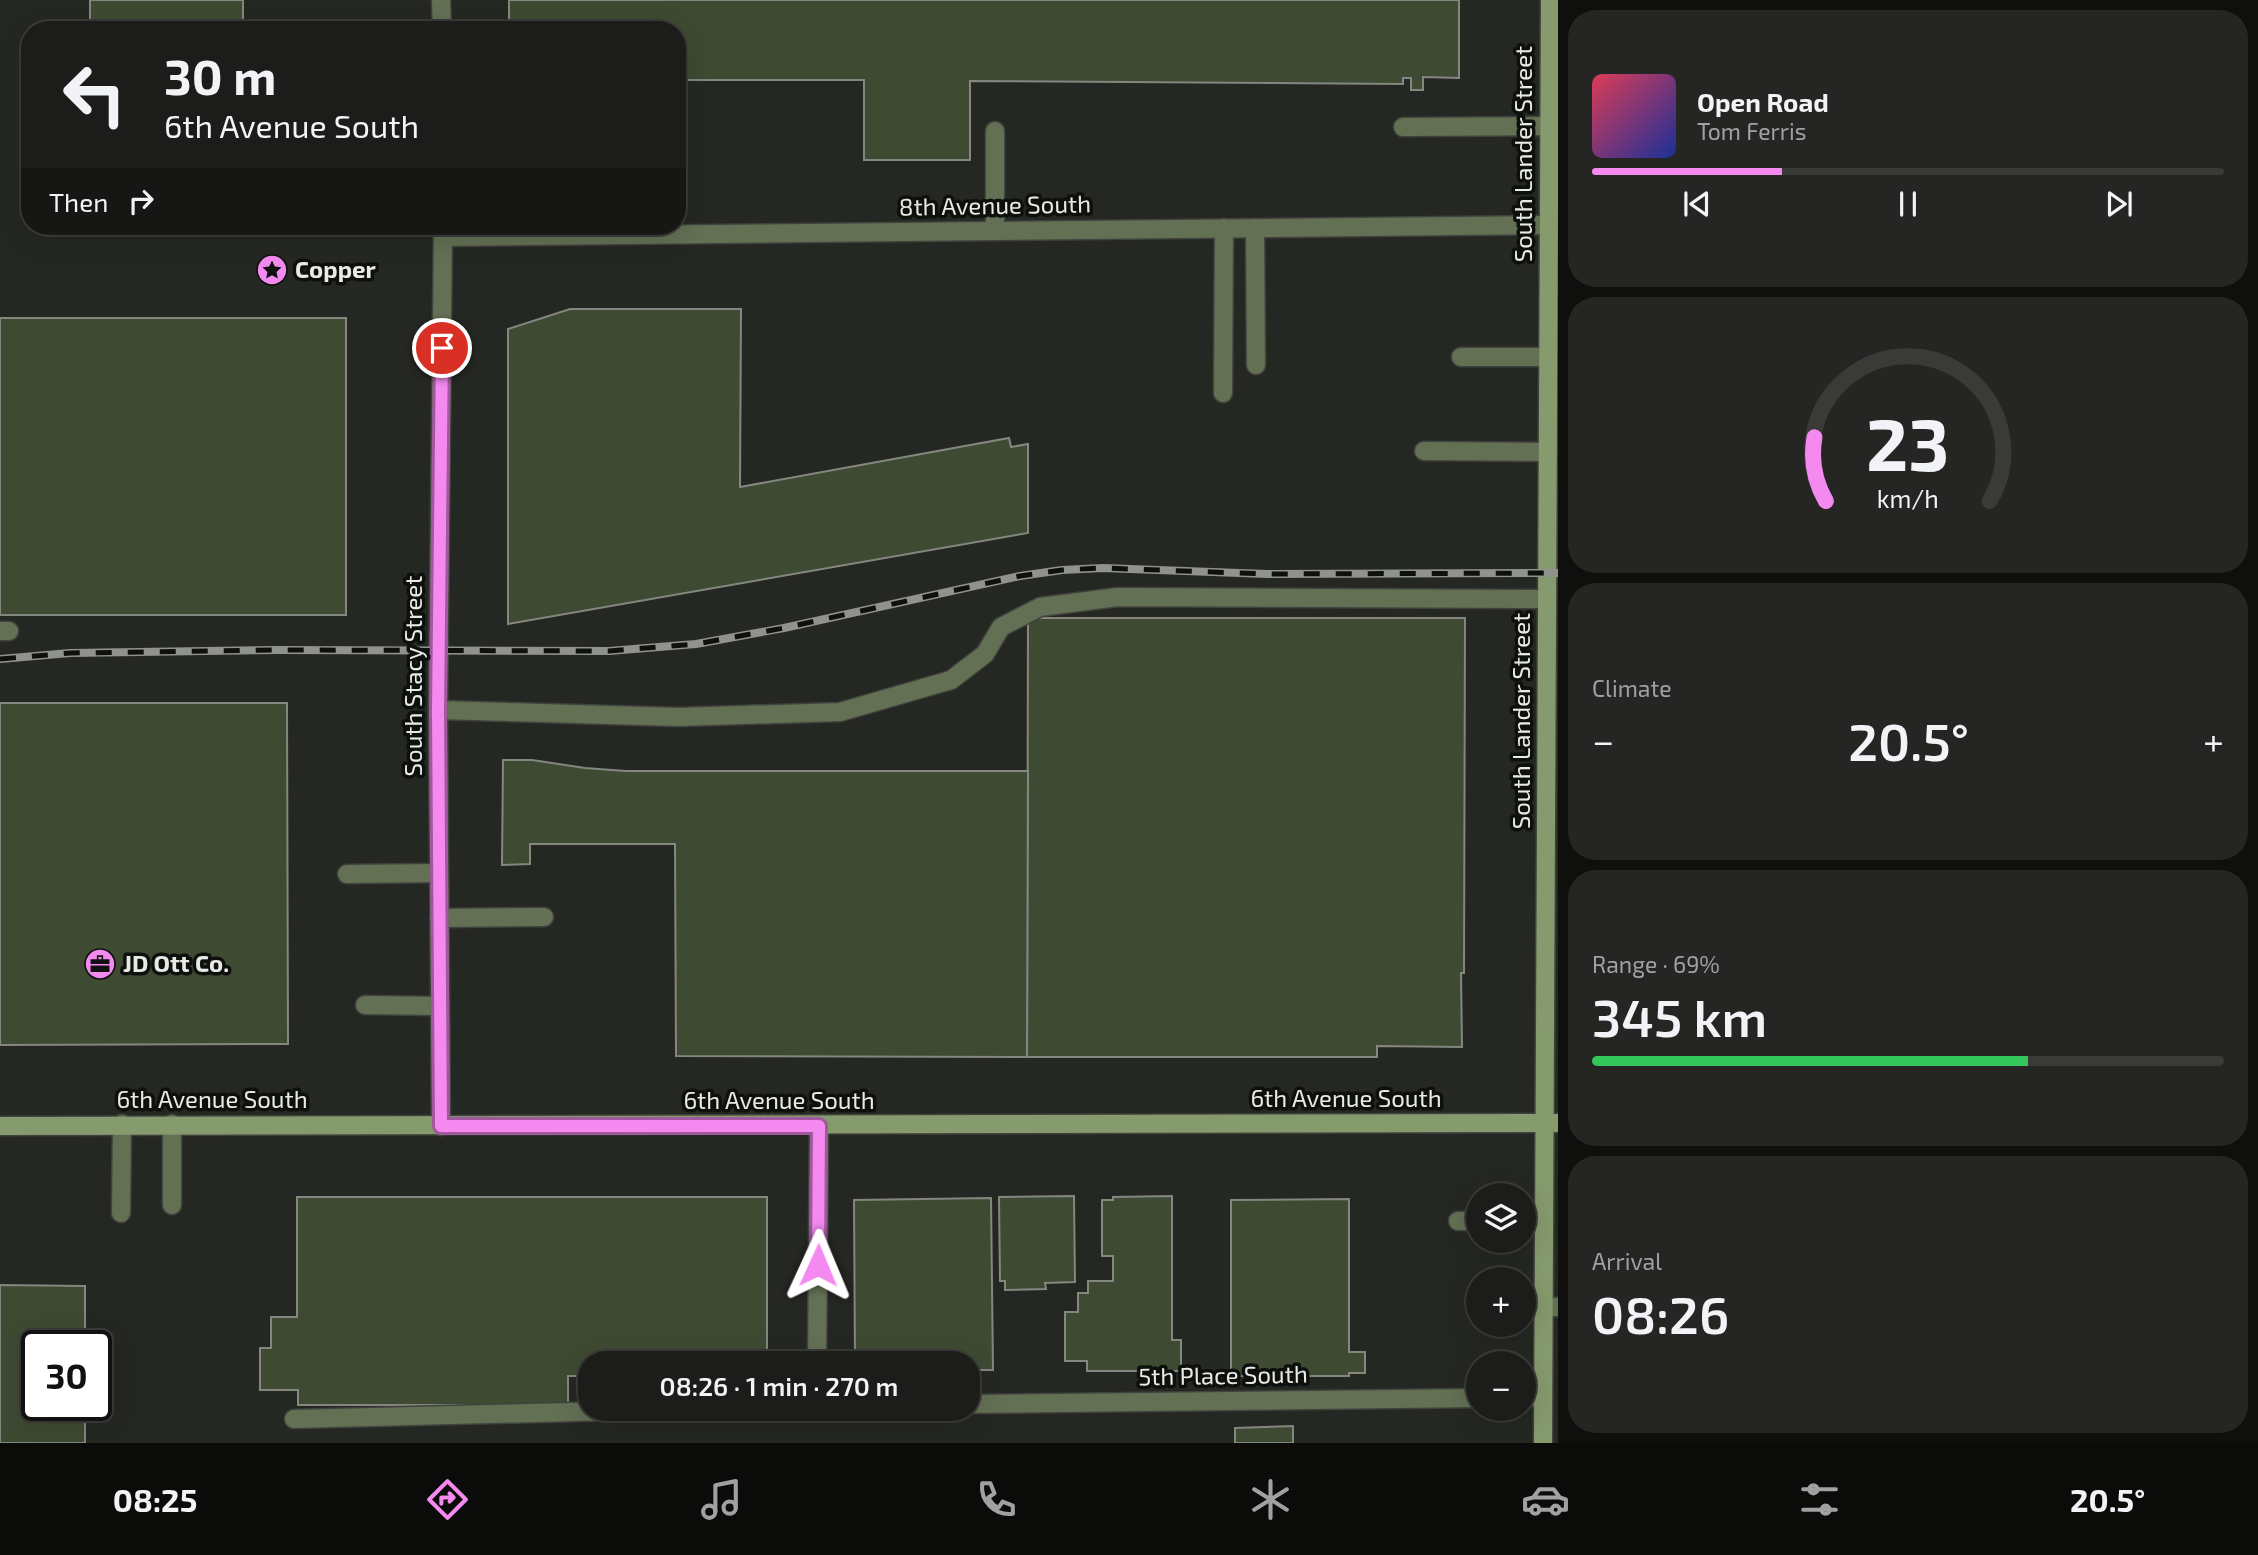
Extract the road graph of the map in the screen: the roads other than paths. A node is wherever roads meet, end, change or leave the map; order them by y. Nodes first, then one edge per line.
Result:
1 (441, 0) edge
2 (1550, 0) edge
3 (442, 21) edge
4 (1554, 28) edge
5 (1403, 127) dead end
6 (995, 131) dead end
7 (1552, 135) edge
8 (1224, 228) junction
9 (1255, 228) junction
10 (686, 231) edge
11 (995, 231) junction
12 (1551, 232) edge
13 (443, 235) edge
14 (1553, 291) edge
15 (1461, 357) dead end
16 (1547, 357) junction
17 (1256, 365) dead end
18 (1223, 393) dead end
19 (1424, 451) dead end
20 (1547, 452) junction
21 (1552, 556) edge
22 (1547, 599) junction
23 (438, 710) junction
24 (1552, 844) edge
25 (439, 873) junction
26 (347, 874) dead end
27 (544, 917) dead end
28 (439, 918) junction
29 (365, 1005) dead end
30 (440, 1006) junction
31 (1551, 1123) edge
32 (172, 1124) junction
33 (122, 1125) junction
34 (0, 1126) edge
35 (441, 1126) junction
36 (819, 1126) junction
37 (172, 1205) dead end
38 (121, 1213) dead end
39 (1458, 1221) dead end
40 (1466, 1221) edge
41 (1536, 1221) edge
42 (1544, 1221) junction
43 (1551, 1307) edge
44 (817, 1351) edge
45 (1551, 1377) edge
46 (1536, 1397) edge
47 (1544, 1397) junction
48 (1466, 1398) edge
49 (980, 1404) edge
50 (578, 1412) edge
51 (294, 1419) dead end
52 (1543, 1443) edge

1 - 3 street
2 - 4 street, South Lander Street
4 - 7 street, South Lander Street
5 - 7 street
6 - 11 street
7 - 12 street, South Lander Street
8 - 9 street, 8th Avenue South
8 - 11 street, 8th Avenue South
8 - 18 street
9 - 12 street, 8th Avenue South
9 - 17 street
10 - 11 street, 8th Avenue South
12 - 14 street, South Lander Street
13 - 23 street, South Stacy Street
14 - 16 street, South Lander Street
15 - 16 street
16 - 20 street, South Lander Street
19 - 20 street
20 - 21 street, South Lander Street
21 - 22 street, South Lander Street
22 - 23 street
22 - 24 street, South Lander Street
23 - 25 street, South Stacy Street
24 - 31 street, South Lander Street
25 - 26 street
25 - 28 street, South Stacy Street
27 - 28 street
28 - 30 street, South Stacy Street
29 - 30 street
30 - 35 street, South Stacy Street
31 - 36 street, 6th Avenue South
31 - 42 street, South Lander Street
32 - 33 street, 6th Avenue South
32 - 35 street, 6th Avenue South
32 - 37 street
33 - 34 street, 6th Avenue South
33 - 38 street
35 - 36 street, 6th Avenue South
36 - 44 street
39 - 40 street
41 - 42 street
42 - 43 street, South Lander Street
43 - 45 street, South Lander Street
45 - 47 street, South Lander Street
46 - 47 street
47 - 52 street, South Lander Street
48 - 49 street, 5th Place South
50 - 51 street

